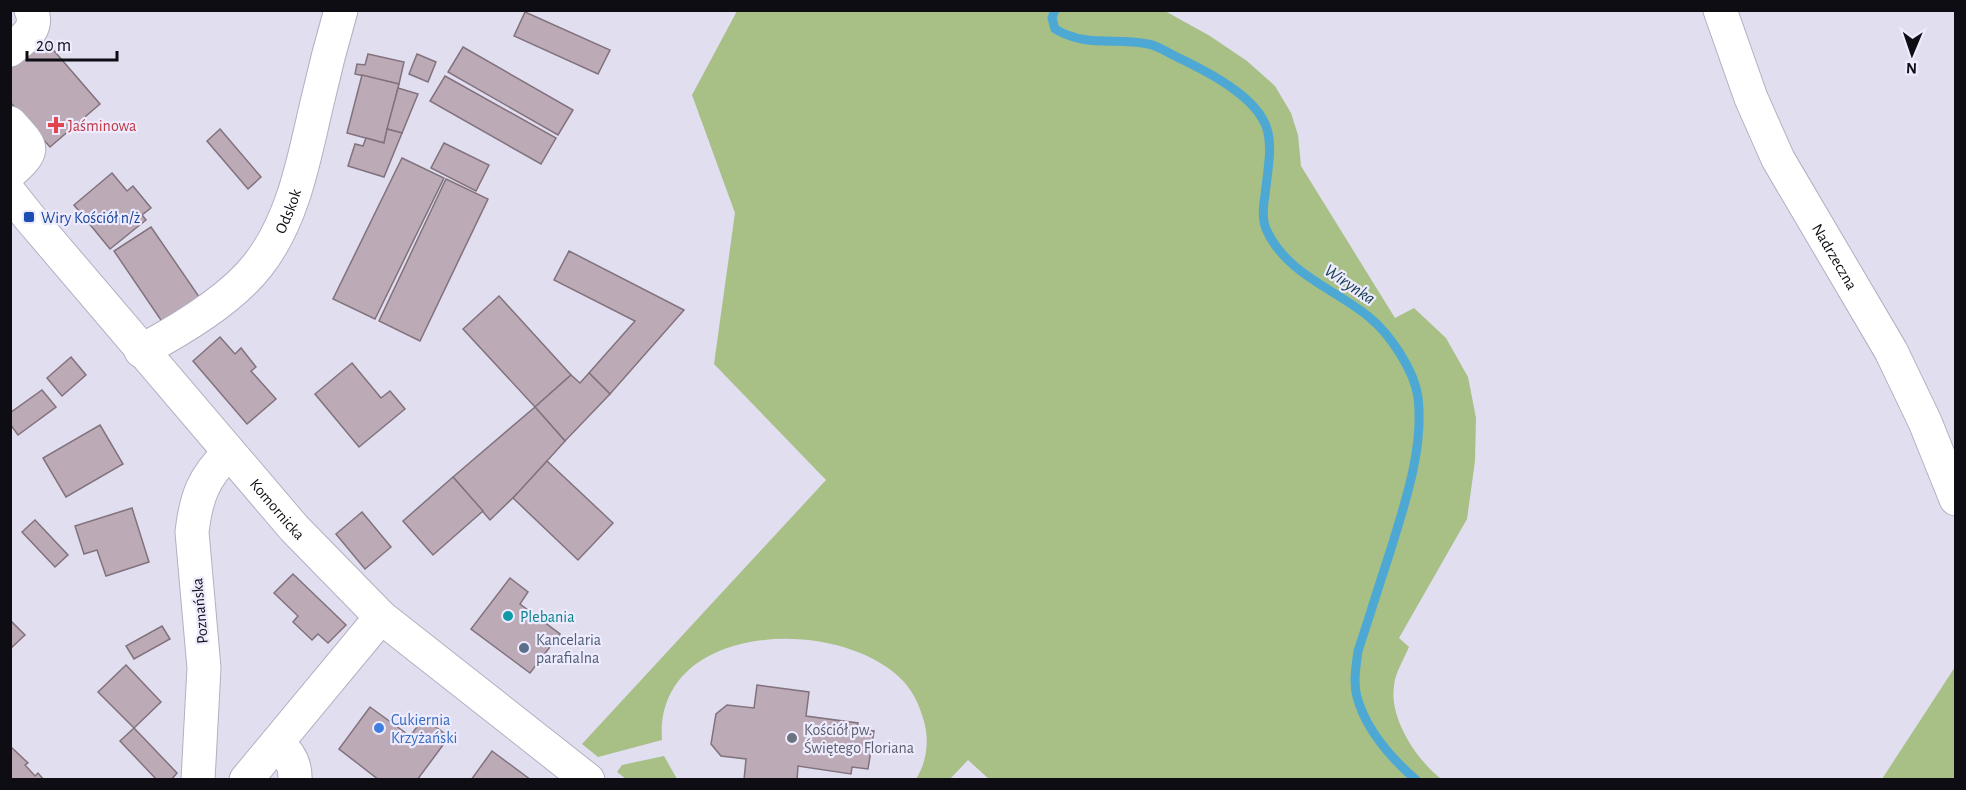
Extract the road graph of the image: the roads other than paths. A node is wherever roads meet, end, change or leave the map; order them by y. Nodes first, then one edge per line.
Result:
1 (31, 10) edge
2 (341, 10) edge
3 (1720, 10) edge
4 (10, 50) edge
5 (10, 123) edge
6 (10, 173) edge
7 (10, 193) edge
8 (141, 351) junction
9 (229, 453) junction
10 (1956, 500) edge
11 (381, 617) junction
12 (277, 743) junction
13 (198, 780) edge
14 (246, 780) edge
15 (295, 780) edge
16 (588, 780) edge

1 - 4 street
2 - 8 street, Odskok
3 - 10 street, Nadrzeczna
5 - 6 street
7 - 8 street, Komornicka
8 - 9 street, Komornicka
9 - 11 street, Komornicka
9 - 13 street, Poznańska
11 - 12 street
11 - 16 street, Komornicka
12 - 14 street
12 - 15 street

